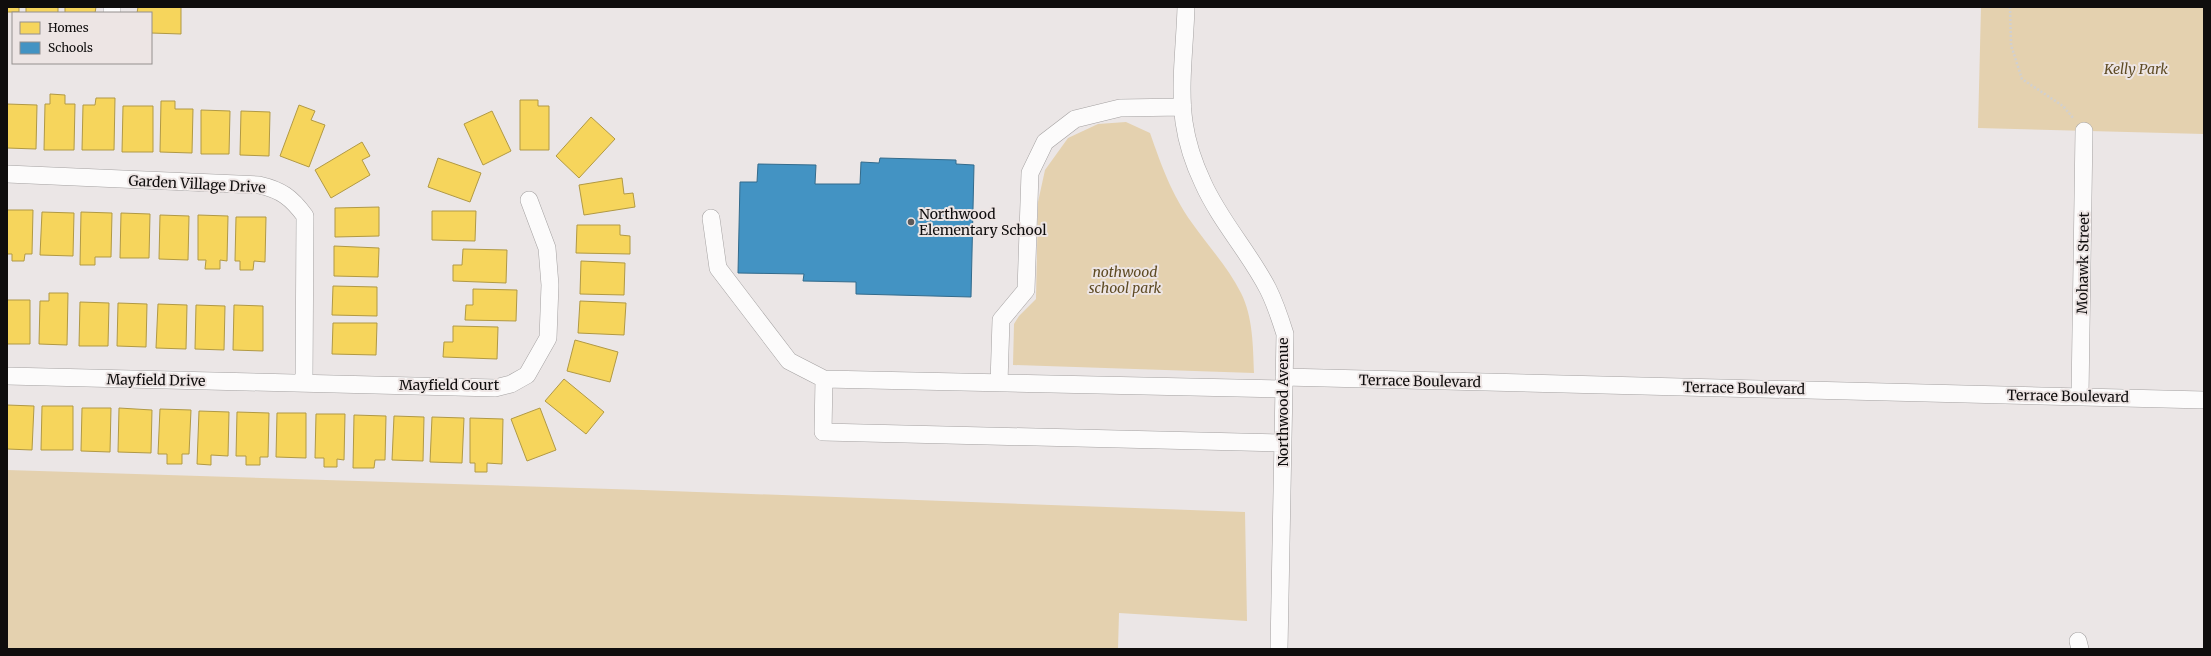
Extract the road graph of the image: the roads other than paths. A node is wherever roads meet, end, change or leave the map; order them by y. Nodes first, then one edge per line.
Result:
1 (1186, 7) edge
2 (1183, 107) junction
3 (2084, 130) road end
4 (7, 174) edge
5 (529, 200) dead end
6 (711, 218) dead end
7 (7, 376) edge
8 (824, 379) junction
9 (999, 382) junction
10 (304, 383) junction
11 (1284, 383) junction
12 (2080, 396) junction
13 (2204, 400) edge
14 (1283, 443) junction
15 (1279, 649) edge

1 - 2 street, Northwood Avenue
2 - 9 street
2 - 11 street, Northwood Avenue
3 - 12 street, Mohawk Street
4 - 10 street, Garden Village Drive
5 - 10 street, Mayfield Court
6 - 8 street
7 - 10 street, Mayfield Drive
8 - 9 street, Terrace Boulevard
8 - 14 street
9 - 11 street, Terrace Boulevard
11 - 12 street, Terrace Boulevard
11 - 14 street, Northwood Avenue
12 - 13 street, Terrace Boulevard
14 - 15 street, Northwood Avenue

